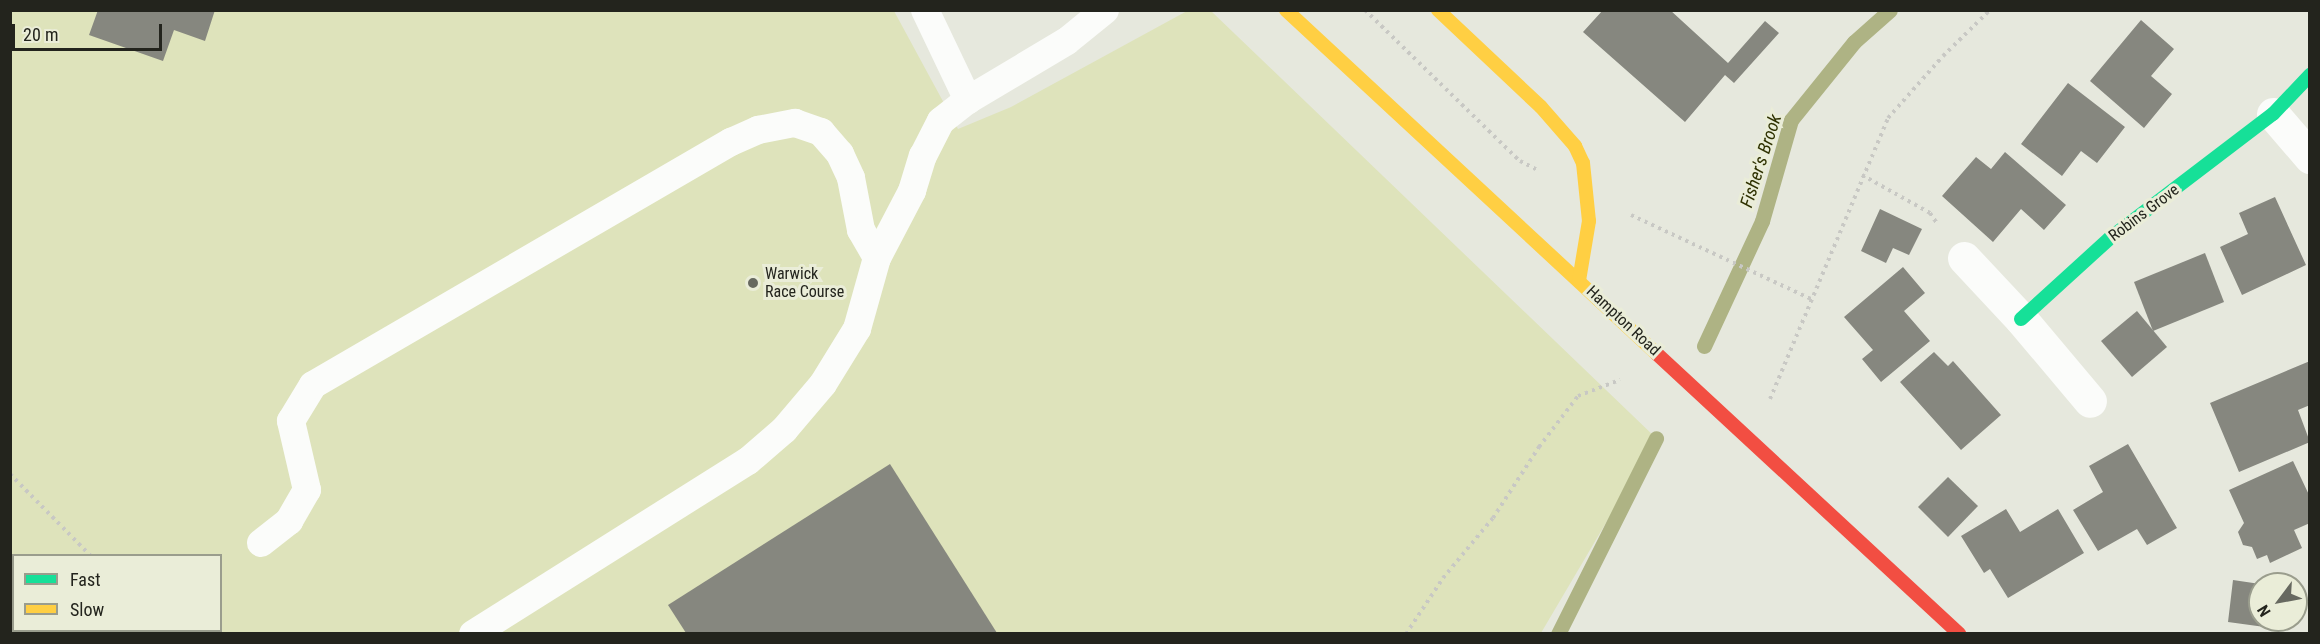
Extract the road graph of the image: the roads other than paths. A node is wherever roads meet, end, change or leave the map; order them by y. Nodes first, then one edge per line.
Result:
1 (925, 10) edge
2 (1105, 10) edge
3 (1286, 10) edge
4 (1438, 10) edge
5 (2310, 75) edge
6 (968, 100) junction
7 (2273, 114) junction
8 (2310, 157) edge
9 (877, 258) junction
10 (1964, 258) road end
11 (1579, 281) junction
12 (2021, 319) junction
13 (2090, 401) dead end
14 (261, 543) dead end
15 (472, 633) edge
16 (1959, 633) edge

1 - 6 lane
2 - 6 lane
3 - 11 main road, Hampton Road
4 - 11 main road
5 - 7 main road, Robins Grove
6 - 9 lane
7 - 8 street
7 - 12 main road, Robins Grove
9 - 14 lane
9 - 15 lane
10 - 12 street
11 - 16 main road, Hampton Road
12 - 13 street

